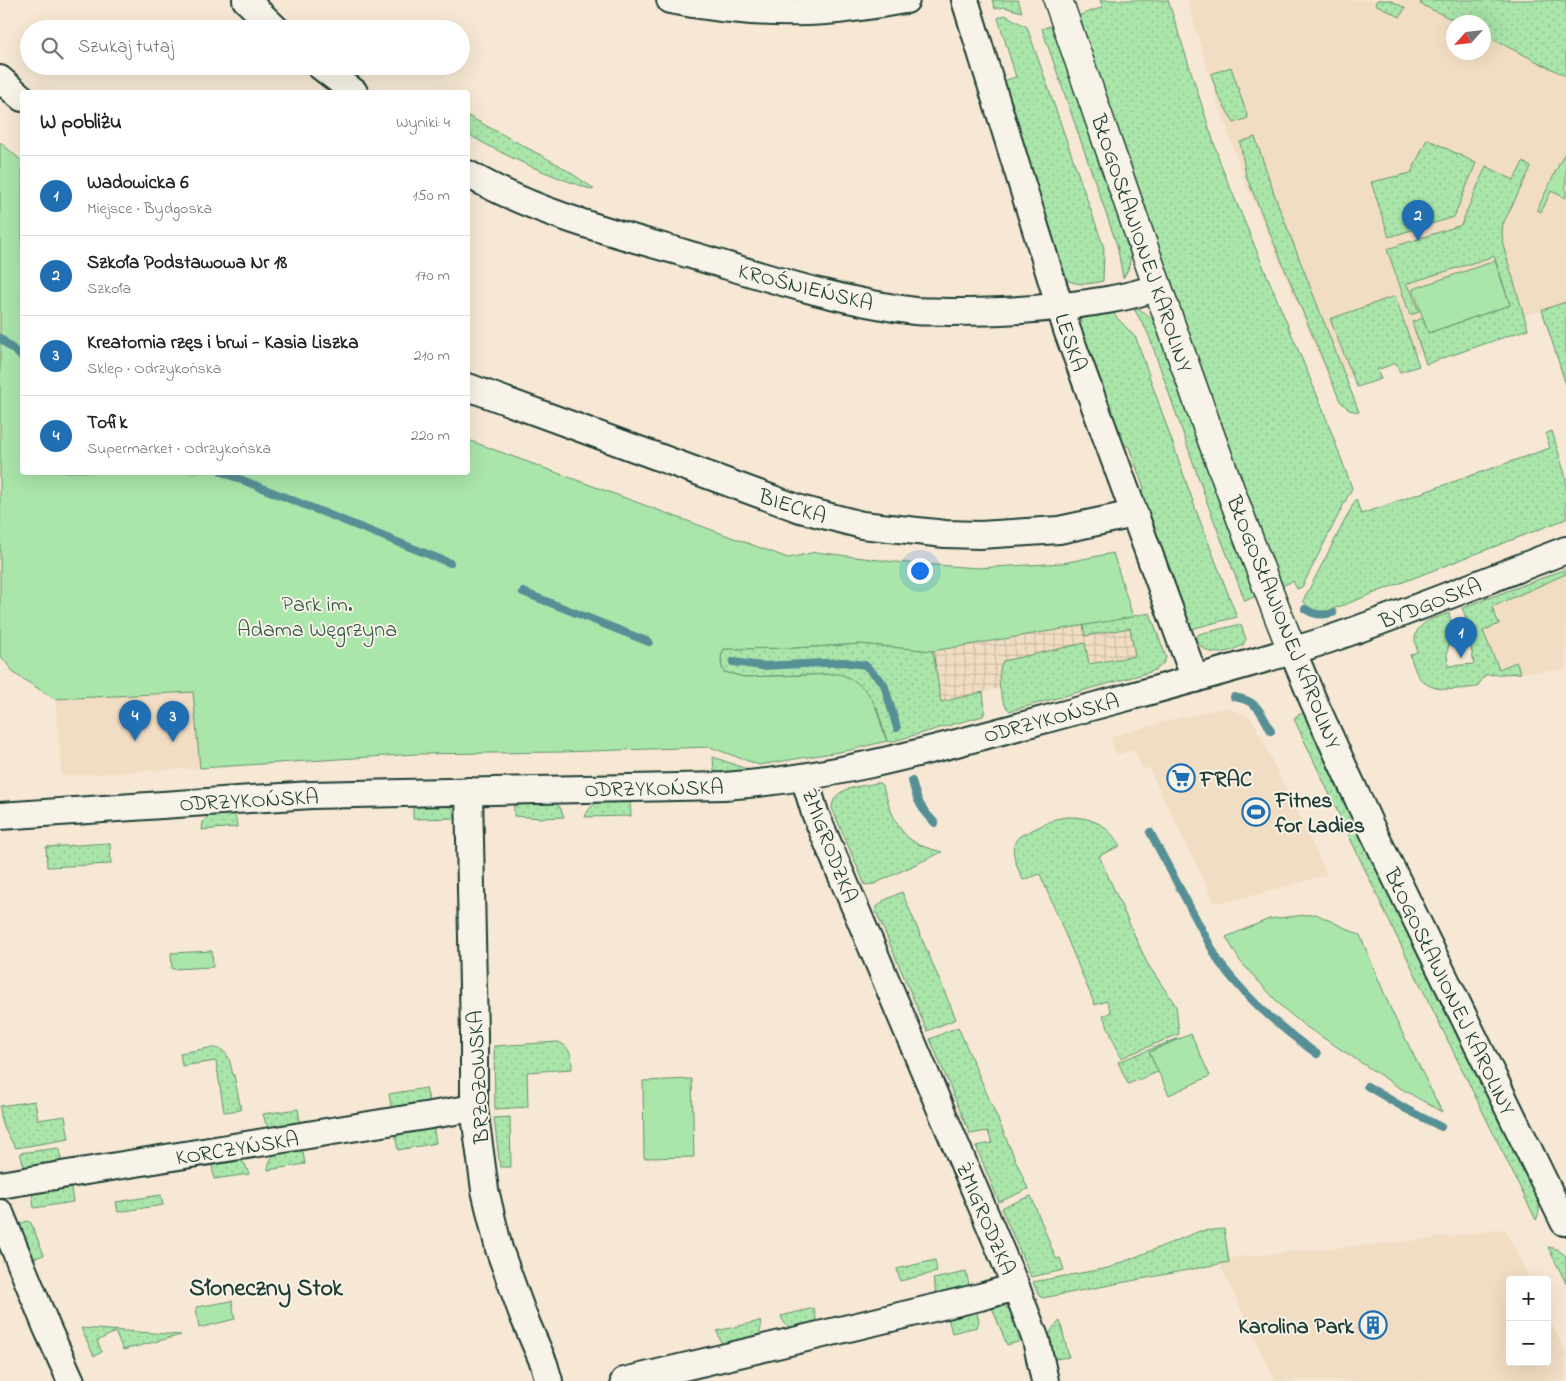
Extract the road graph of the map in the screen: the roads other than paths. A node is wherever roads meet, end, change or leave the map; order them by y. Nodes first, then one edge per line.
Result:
1 (246, 0) edge
2 (670, 0) edge
3 (906, 0) edge
4 (965, 0) edge
5 (1058, 0) edge
6 (267, 20) edge
7 (332, 75) edge
8 (0, 79) edge
9 (351, 90) edge
10 (20, 96) edge
11 (470, 175) edge
12 (1158, 287) junction
13 (1060, 306) junction
14 (470, 388) edge
15 (1134, 514) junction
16 (1566, 550) edge
17 (1292, 650) junction
18 (1195, 679) junction
19 (804, 777) junction
20 (469, 792) junction
21 (0, 816) edge
22 (474, 1108) junction
23 (0, 1185) edge
24 (0, 1213) edge
25 (1564, 1222) dead end
26 (1016, 1287) junction
27 (71, 1381) edge
28 (550, 1381) edge
29 (624, 1381) edge
30 (1045, 1381) edge

1 - 6 street
2 - 3 street
4 - 13 street, LESKA
5 - 12 street, BŁOGOSŁAWIONEJ KAROLINY
7 - 9 street
8 - 10 street
11 - 13 street, KROŚNIEŃSKA
12 - 13 street, KROŚNIEŃSKA
12 - 17 street, BŁOGOSŁAWIONEJ KAROLINY
13 - 15 street, LESKA
14 - 15 street, BIECKA
15 - 18 street, LESKA
16 - 17 street, BYDGOSKA
17 - 18 street, ODRZYKOŃSKA
17 - 25 street, BŁOGOSŁAWIONEJ KAROLINY
18 - 19 street, ODRZYKOŃSKA
19 - 20 street, ODRZYKOŃSKA
19 - 26 street, ŻMIGRODZKA
20 - 21 street, ODRZYKOŃSKA
20 - 22 street, BRZOZOWSKA
22 - 23 street, KORCZYŃSKA
22 - 28 street, BRZOZOWSKA
24 - 27 street
26 - 29 street, ŻMIGRODZKA
26 - 30 street

